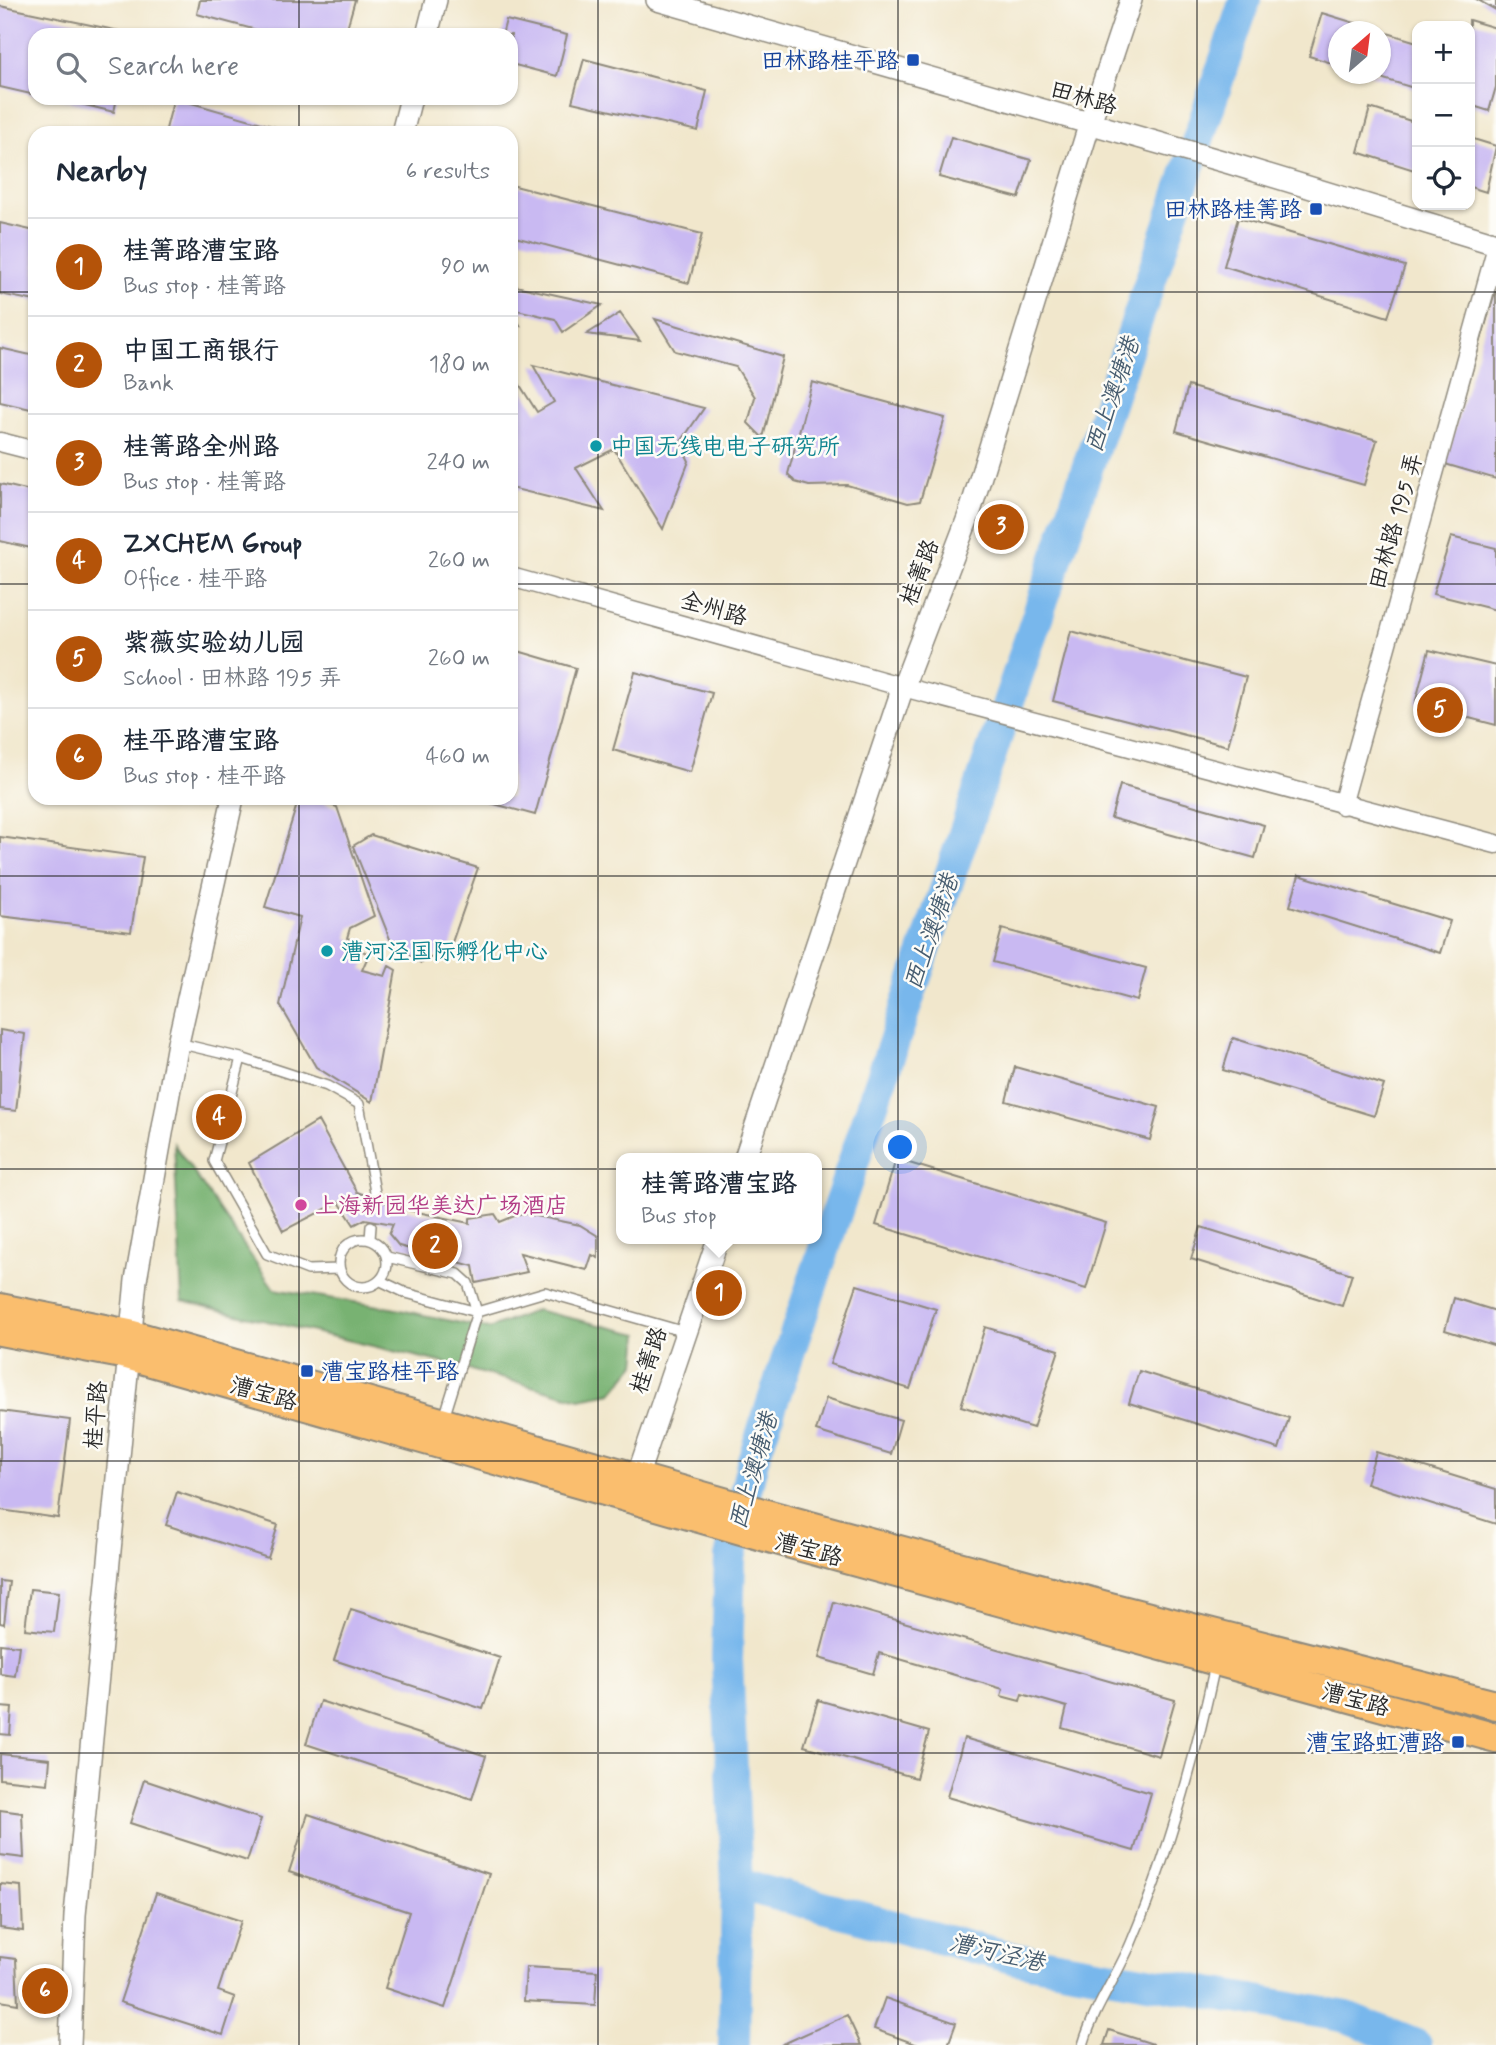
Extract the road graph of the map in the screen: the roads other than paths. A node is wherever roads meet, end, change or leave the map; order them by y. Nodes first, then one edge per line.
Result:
1 (436, 0) edge
2 (657, 0) edge
3 (1131, 0) edge
4 (429, 28) edge
5 (409, 105) edge
6 (404, 126) edge
7 (1089, 126) junction
8 (1496, 244) edge
9 (1496, 250) edge
10 (0, 442) edge
11 (28, 449) edge
12 (518, 579) edge
13 (903, 687) junction
14 (231, 805) edge
15 (1342, 805) junction
16 (1496, 844) edge
17 (178, 1043) junction
18 (241, 1058) junction
19 (747, 1153) edge
20 (375, 1192) dead end
21 (371, 1226) dead end
22 (370, 1239) junction
23 (716, 1244) edge
24 (387, 1257) junction
25 (339, 1269) junction
26 (381, 1281) junction
27 (0, 1308) edge
28 (477, 1312) junction
29 (0, 1331) edge
30 (685, 1332) junction
31 (128, 1344) junction
32 (443, 1423) junction
33 (633, 1488) junction
34 (775, 1528) junction
35 (1216, 1661) junction
36 (1496, 1705) edge
37 (1496, 1738) edge
38 (70, 2045) edge
39 (1083, 2045) edge

1 - 4 street
2 - 7 street, 田林路
3 - 7 street, 桂箐路
5 - 6 street
7 - 8 street, 田林路
7 - 13 street, 桂箐路
9 - 15 street, 田林路 195 弄
10 - 11 street
12 - 13 street, 全州路
13 - 15 street, 全州路
13 - 19 street, 桂箐路
14 - 17 street, 桂平路
15 - 16 street, 全州路
17 - 18 lane
17 - 31 street, 桂平路
18 - 20 lane
18 - 25 lane
21 - 22 lane
22 - 24 lane
22 - 25 lane
23 - 30 street, 桂箐路
24 - 26 lane
24 - 28 lane
25 - 26 lane
26 - 28 lane
27 - 31 main road, 漕宝路
28 - 30 lane
28 - 32 lane
29 - 31 main road, 漕宝路
30 - 33 street, 桂箐路
31 - 32 main road, 漕宝路
31 - 33 main road, 漕宝路
31 - 38 street, 桂平路
32 - 33 main road, 漕宝路
33 - 34 main road, 漕宝路
34 - 35 main road, 漕宝路
34 - 36 main road, 漕宝路
35 - 37 main road, 漕宝路
35 - 39 lane

